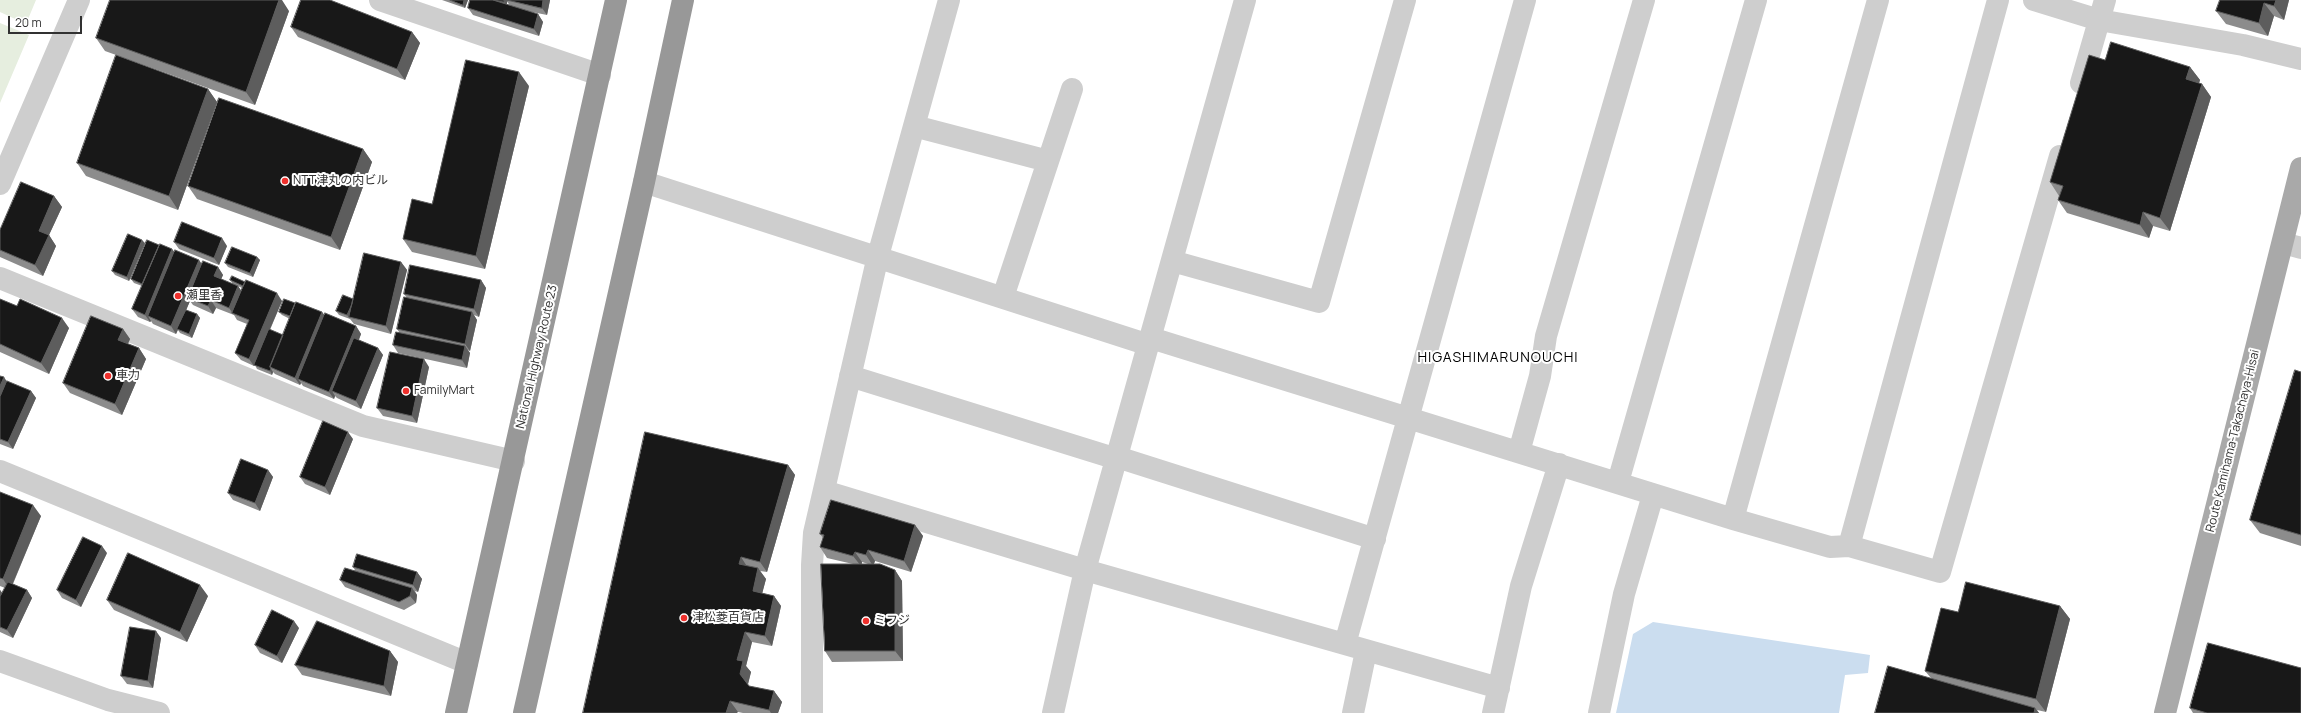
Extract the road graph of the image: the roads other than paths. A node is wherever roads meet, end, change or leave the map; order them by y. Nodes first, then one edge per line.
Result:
1 (79, 0) edge
2 (380, 0) edge
3 (616, 0) edge
4 (683, 0) edge
5 (949, 0) edge
6 (1245, 0) edge
7 (1405, 0) edge
8 (1525, 0) edge
9 (1644, 0) edge
10 (1756, 0) edge
11 (1878, 0) edge
12 (1998, 0) edge
13 (2034, 0) edge
14 (2102, 10) edge
15 (2301, 59) edge
16 (600, 75) junction
17 (1072, 89) dead end
18 (2075, 104) edge
19 (914, 126) junction
20 (2066, 135) edge
21 (8, 141) edge
22 (1048, 161) junction
23 (2301, 168) edge
24 (644, 182) junction
25 (0, 184) edge
26 (2292, 246) edge
27 (878, 256) junction
28 (1172, 261) junction
29 (0, 278) edge
30 (1003, 297) junction
31 (1150, 341) junction
32 (850, 376) junction
33 (1408, 418) junction
34 (1519, 452) junction
35 (1117, 458) junction
36 (514, 461) junction
37 (1559, 464) junction
38 (0, 471) edge
39 (1618, 482) junction
40 (824, 491) junction
41 (1652, 495) junction
42 (1733, 518) junction
43 (1375, 538) junction
44 (1849, 546) junction
45 (1085, 570) junction
46 (1345, 644) junction
47 (1366, 650) junction
48 (0, 661) edge
49 (467, 663) junction
50 (1499, 688) junction
51 (106, 707) edge
52 (159, 713) edge
53 (456, 713) edge
54 (524, 713) edge
55 (812, 713) edge
56 (1053, 713) edge
57 (1353, 713) edge
58 (1493, 713) edge
59 (1599, 713) edge
60 (2165, 713) edge

1 - 21 street
2 - 16 street
3 - 16 highway, National Highway Route 23
4 - 24 highway
5 - 19 street
6 - 28 street
7 - 28 street
8 - 33 street
9 - 34 street
10 - 39 street
11 - 42 street
12 - 44 street
13 - 14 street
14 - 15 street
14 - 18 street
16 - 36 highway, National Highway Route 23
17 - 22 street
19 - 22 street
19 - 27 street
20 - 44 street
21 - 25 street
22 - 30 street
23 - 26 main road, Route Kamihama-Takachaya-Hisai
24 - 27 street
24 - 54 highway
26 - 60 main road, Route Kamihama-Takachaya-Hisai
27 - 30 street
27 - 32 street
28 - 31 street
29 - 36 street
30 - 31 street
31 - 33 street
31 - 35 street
32 - 35 street
32 - 40 street
33 - 34 street
33 - 43 street
34 - 37 street
35 - 43 street
35 - 45 street
36 - 49 highway, National Highway Route 23
37 - 39 street
37 - 50 street
38 - 49 street
39 - 41 street
40 - 45 street
40 - 55 street
41 - 42 street
41 - 59 street
42 - 44 street
43 - 46 street
45 - 46 street
45 - 56 street
46 - 47 street
47 - 50 street
47 - 57 street
48 - 51 street
49 - 53 highway, National Highway Route 23
50 - 58 street
51 - 52 street

